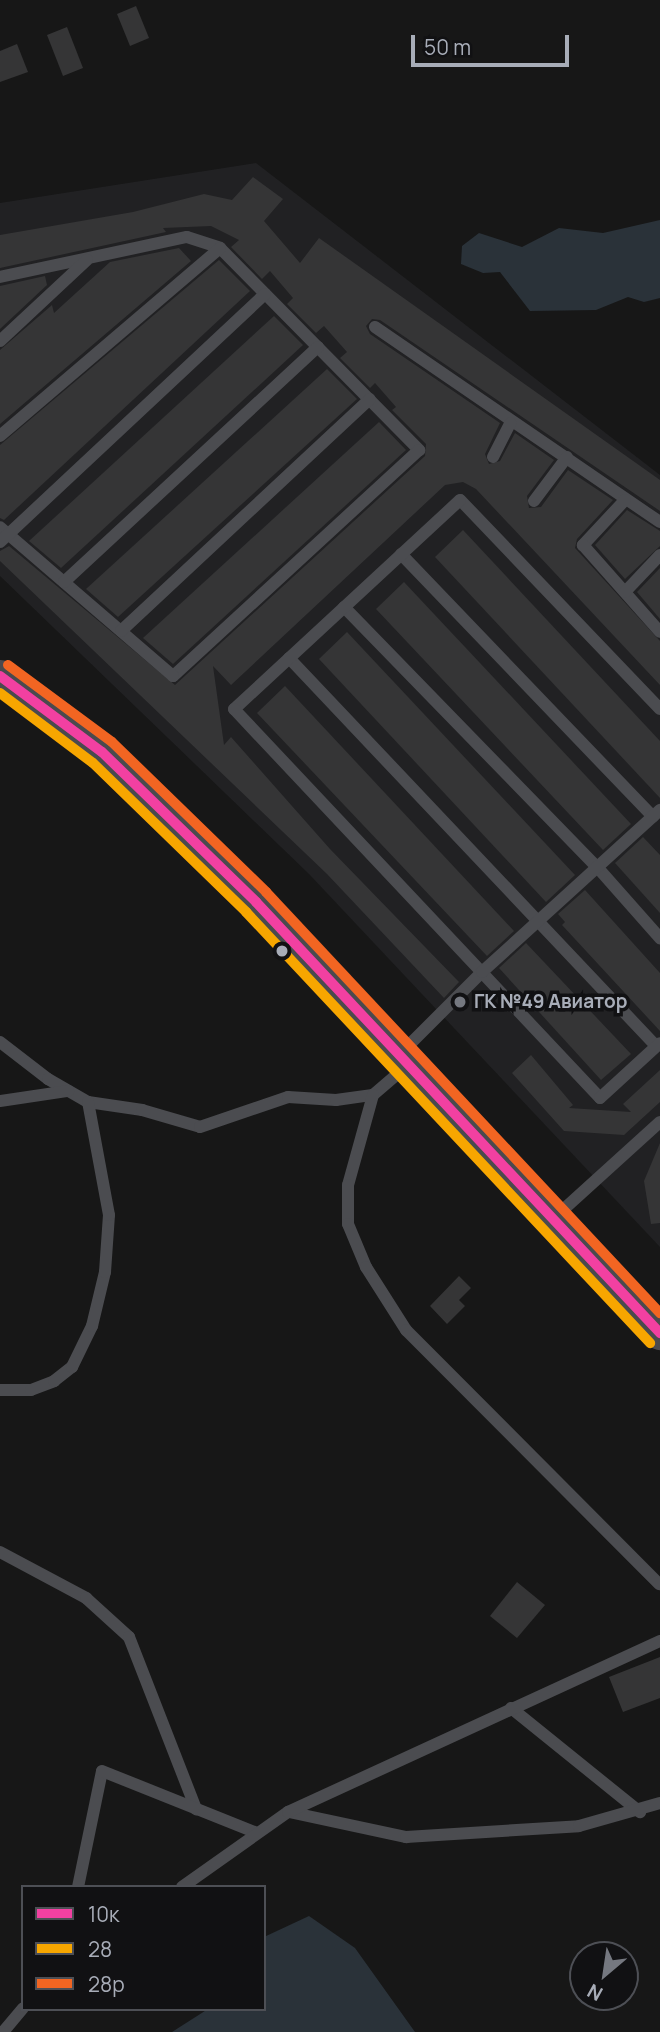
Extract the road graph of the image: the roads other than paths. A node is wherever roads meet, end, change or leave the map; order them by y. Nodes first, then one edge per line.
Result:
1 (220, 248) junction
2 (89, 258) junction
3 (0, 276) edge
4 (265, 294) junction
5 (374, 327) dead end
6 (0, 341) edge
7 (318, 347) junction
8 (370, 400) junction
9 (510, 423) junction
10 (0, 436) edge
11 (492, 457) dead end
12 (567, 457) junction
13 (625, 500) junction
14 (534, 501) dead end
15 (660, 522) edge
16 (2, 534) edge
17 (401, 554) junction
18 (660, 555) edge
19 (64, 582) junction
20 (625, 592) junction
21 (344, 607) junction
22 (121, 631) junction
23 (660, 632) edge
24 (289, 658) junction
25 (0, 676) edge
26 (660, 709) edge
27 (656, 814) edge
28 (597, 868) junction
29 (538, 921) junction
30 (660, 939) edge
31 (482, 972) junction
32 (0, 1042) edge
33 (658, 1044) edge
34 (405, 1058) junction
35 (68, 1091) junction
36 (373, 1095) junction
37 (0, 1101) edge
38 (88, 1102) junction
39 (660, 1122) edge
40 (553, 1219) junction
41 (660, 1333) edge
42 (0, 1390) edge
43 (0, 1552) edge
44 (659, 1584) edge
45 (660, 1642) edge
46 (511, 1708) junction
47 (660, 1803) edge
48 (196, 1809) junction
49 (288, 1812) junction
50 (640, 1812) junction
51 (257, 1833) junction
52 (78, 1885) edge
53 (185, 1885) edge
54 (21, 2010) edge
55 (3, 2032) edge

1 - 2 lane
1 - 4 lane
1 - 10 lane
2 - 3 lane
2 - 6 lane
4 - 7 lane
4 - 16 lane
5 - 9 lane
7 - 8 lane
7 - 19 lane
8 - 22 lane
8 - 22 lane
9 - 11 lane
9 - 12 lane
12 - 13 lane
12 - 14 lane
13 - 15 lane
13 - 20 lane
16 - 19 lane
17 - 21 lane
17 - 26 lane
17 - 27 lane
18 - 20 lane
19 - 22 lane
20 - 23 lane
21 - 24 lane
21 - 28 lane
24 - 29 lane
24 - 31 lane
25 - 34 main road
27 - 28 lane
28 - 29 lane
28 - 30 lane
29 - 31 lane
29 - 33 lane
31 - 33 lane
31 - 34 lane
32 - 35 lane
34 - 36 lane
34 - 40 main road
35 - 37 lane
35 - 38 lane
36 - 38 lane
36 - 44 lane
38 - 42 lane
39 - 40 lane
40 - 41 main road
43 - 48 lane
45 - 46 lane
46 - 49 lane
46 - 50 lane
47 - 50 lane
48 - 51 lane
48 - 52 lane
49 - 50 lane
49 - 51 lane
51 - 53 lane
54 - 55 lane

